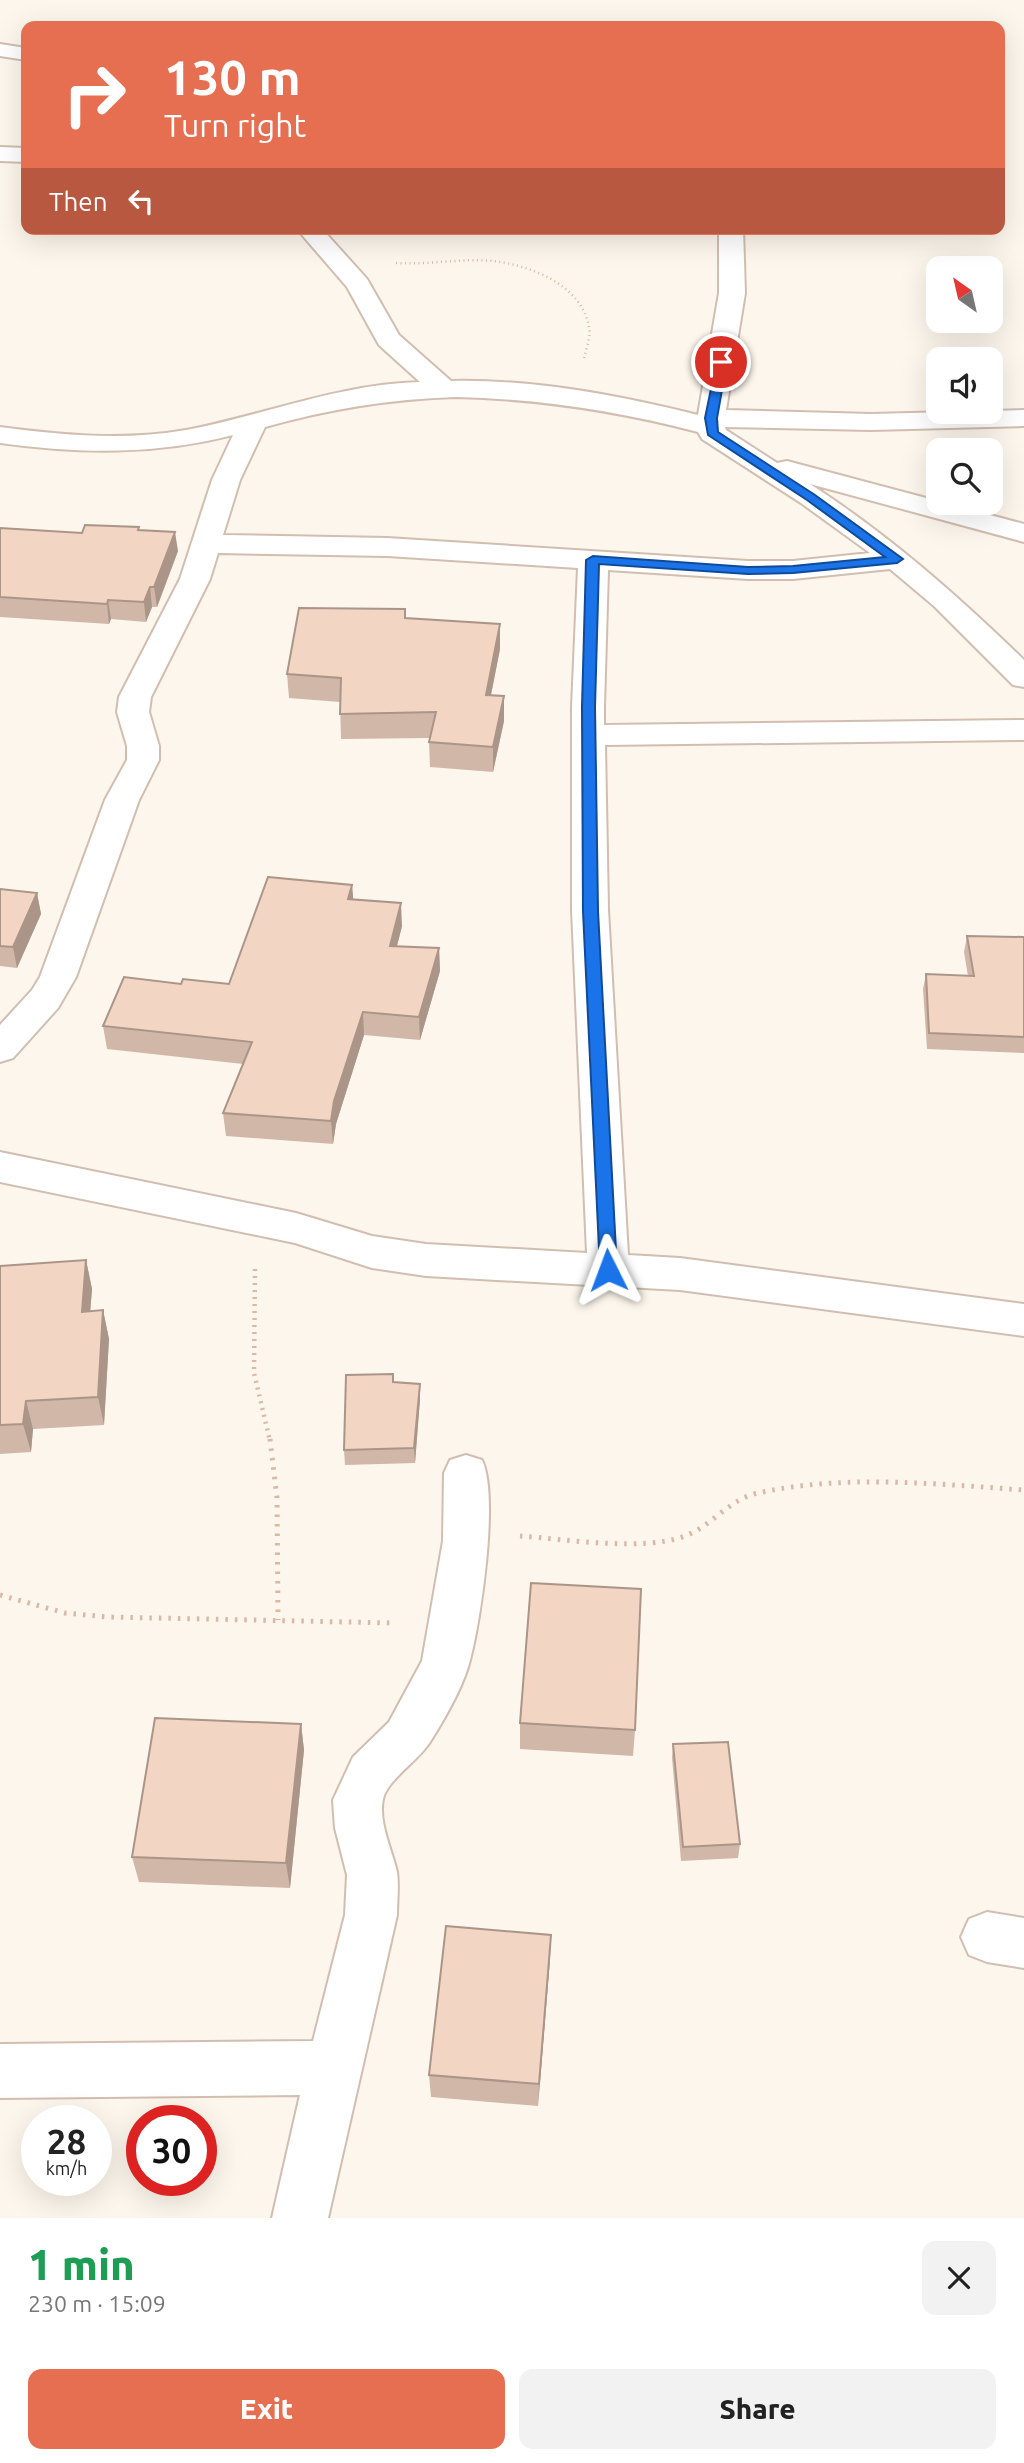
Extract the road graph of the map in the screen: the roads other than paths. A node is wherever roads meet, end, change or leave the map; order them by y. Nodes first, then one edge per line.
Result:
1 (0, 50) edge
2 (21, 53) edge
3 (0, 154) edge
4 (21, 155) edge
5 (314, 235) edge
6 (731, 235) edge
7 (444, 388) junction
8 (1024, 418) edge
9 (254, 421) junction
10 (710, 423) junction
11 (0, 435) edge
12 (754, 460) junction
13 (1024, 533) edge
14 (205, 544) junction
15 (897, 559) junction
16 (593, 560) junction
17 (1024, 678) edge
18 (1024, 730) edge
19 (588, 735) junction
20 (0, 1049) edge
21 (0, 1167) edge
22 (608, 1270) junction
23 (1024, 1321) edge
24 (466, 1473) dead end
25 (333, 2068) junction
26 (0, 2071) edge
27 (300, 2218) edge

1 - 2 street
3 - 4 street
5 - 7 street
6 - 10 street
7 - 9 street
7 - 10 street
8 - 10 street
9 - 11 street
9 - 14 street
10 - 12 street
12 - 13 street
12 - 15 street
14 - 16 street
14 - 20 street
15 - 16 street
15 - 17 street
16 - 19 street
18 - 19 street
19 - 22 street
21 - 22 street
22 - 23 street
24 - 25 street
25 - 26 street
25 - 27 street

